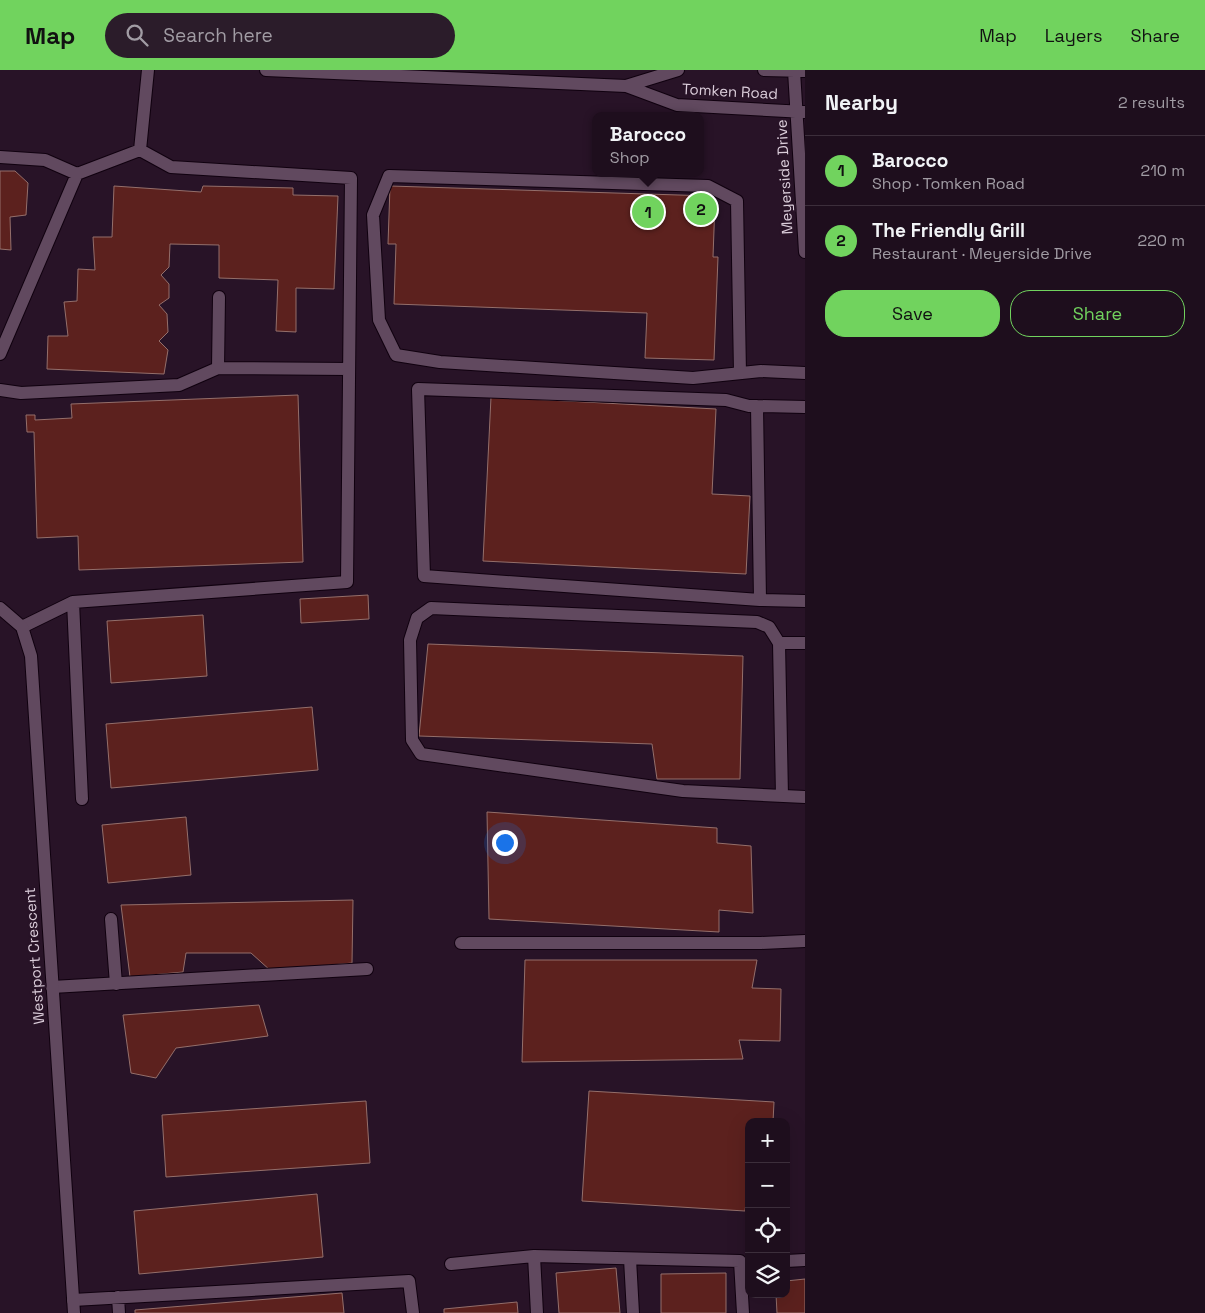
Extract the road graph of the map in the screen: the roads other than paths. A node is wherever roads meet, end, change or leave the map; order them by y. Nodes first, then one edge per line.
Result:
1 (148, 70) edge
2 (266, 70) edge
3 (678, 70) edge
4 (764, 70) edge
5 (798, 71) edge
6 (456, 74) edge
7 (626, 86) junction
8 (801, 112) edge
9 (140, 150) junction
10 (0, 157) edge
11 (77, 174) junction
12 (805, 252) edge
13 (219, 296) dead end
14 (0, 354) edge
15 (218, 368) junction
16 (349, 369) junction
17 (740, 373) junction
18 (805, 373) edge
19 (0, 390) edge
20 (757, 406) junction
21 (805, 407) edge
22 (760, 600) junction
23 (805, 601) edge
24 (73, 602) junction
25 (0, 608) edge
26 (22, 627) junction
27 (779, 643) junction
28 (805, 644) edge
29 (782, 796) junction
30 (805, 797) edge
31 (82, 799) dead end
32 (111, 919) dead end
33 (805, 941) edge
34 (461, 943) dead end
35 (367, 969) dead end
36 (116, 984) junction
37 (52, 987) junction
38 (534, 1256) junction
39 (630, 1258) junction
40 (805, 1260) edge
41 (744, 1261) edge
42 (790, 1261) edge
43 (451, 1264) dead end
44 (118, 1297) junction
45 (73, 1300) junction
46 (74, 1313) edge
47 (119, 1313) edge
48 (413, 1313) edge
49 (537, 1313) edge
50 (633, 1313) edge
51 (743, 1313) edge

1 - 9 street
2 - 6 street, Tomken Road
3 - 7 street, Tomken Road
4 - 5 street, Tomken Road
5 - 8 street, Meyerside Drive
6 - 7 street, Tomken Road
7 - 8 street, Tomken Road
8 - 12 street, Meyerside Drive
9 - 11 street
9 - 16 street
10 - 11 street
11 - 14 street
13 - 15 street
15 - 16 street
15 - 19 street
16 - 24 street
17 - 17 street
17 - 18 street
20 - 21 street
20 - 22 street
20 - 22 street
22 - 23 street
24 - 26 street
24 - 31 street
25 - 26 street
26 - 37 street, Westport Crescent
27 - 28 street
27 - 29 street
27 - 29 street
29 - 30 street
32 - 36 street
33 - 34 street
35 - 36 street
36 - 37 street
37 - 45 street, Westport Crescent
38 - 39 street
38 - 43 street
38 - 49 street
39 - 41 street
39 - 50 street
40 - 42 street
41 - 51 street
44 - 45 street
44 - 47 street
44 - 48 street
45 - 46 street, Westport Crescent

